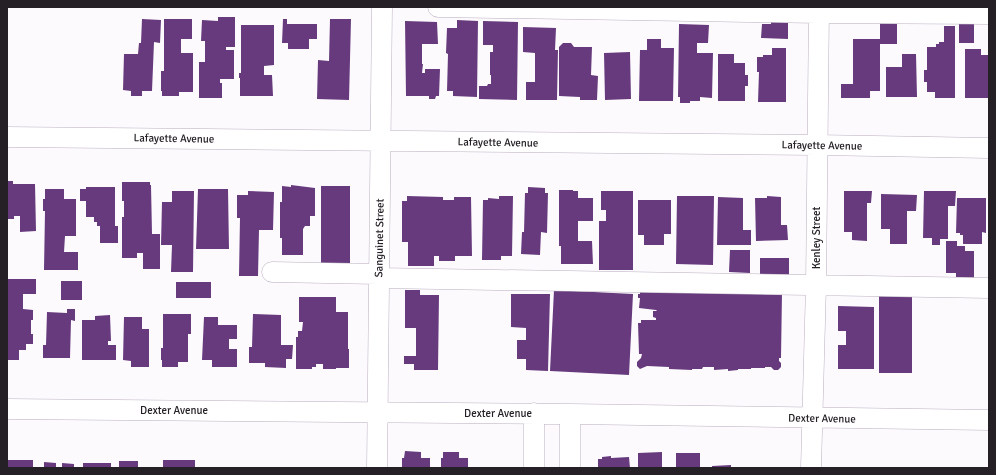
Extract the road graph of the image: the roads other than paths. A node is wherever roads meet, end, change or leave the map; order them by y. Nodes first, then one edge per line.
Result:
1 (382, 7) edge
2 (438, 7) edge
3 (818, 10) edge
4 (989, 14) edge
5 (7, 137) edge
6 (380, 140) junction
7 (817, 145) junction
8 (989, 148) edge
9 (272, 272) dead end
10 (379, 276) junction
11 (816, 285) junction
12 (989, 288) edge
13 (7, 409) edge
14 (378, 412) junction
15 (534, 413) junction
16 (570, 414) junction
17 (812, 418) junction
18 (989, 420) edge
19 (377, 468) edge
20 (534, 468) edge
21 (570, 468) edge
22 (811, 468) edge

1 - 6 street, Sanguinet Street
2 - 3 street
3 - 4 street
3 - 7 street, Kenley Street
5 - 6 street, Lafayette Avenue
6 - 7 street, Lafayette Avenue
6 - 10 street, Sanguinet Street
7 - 8 street, Lafayette Avenue
7 - 11 street, Kenley Street
9 - 10 street
10 - 11 street
10 - 14 street, Sanguinet Street
11 - 12 street
11 - 17 street, Kenley Street
13 - 14 street, Dexter Avenue
14 - 15 street, Dexter Avenue
14 - 19 street, Sanguinet Street
15 - 16 street, Dexter Avenue
15 - 20 street
16 - 17 street, Dexter Avenue
16 - 21 street
17 - 18 street, Dexter Avenue
17 - 22 street, Kenley Street

